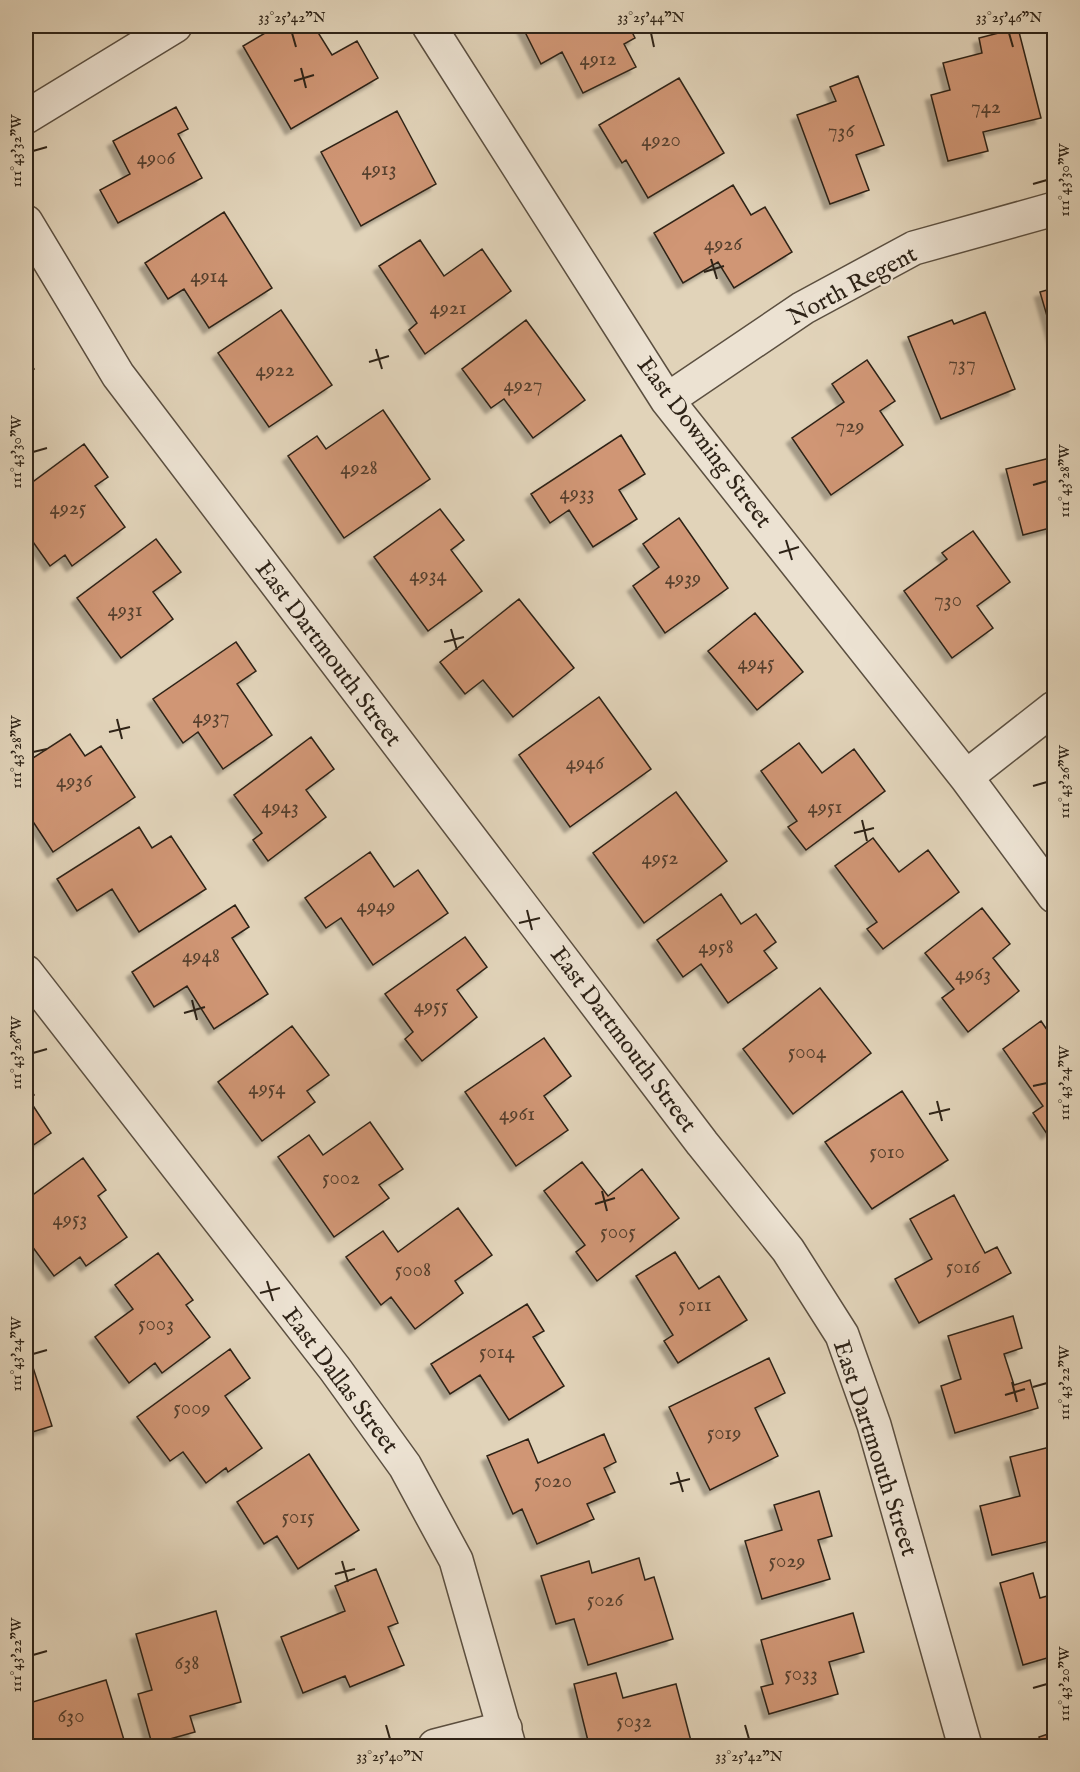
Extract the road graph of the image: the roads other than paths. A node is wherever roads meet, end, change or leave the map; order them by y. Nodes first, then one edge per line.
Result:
1 (174, 26) edge
2 (429, 26) edge
3 (26, 117) edge
4 (1054, 209) edge
5 (26, 222) edge
6 (668, 400) junction
7 (1054, 708) edge
8 (966, 777) junction
9 (1054, 896) edge
10 (26, 972) edge
11 (507, 1737) edge
12 (435, 1746) edge
13 (965, 1746) edge

1 - 3 street
2 - 6 street, East Downing Street
4 - 6 street, North Regent
5 - 13 street, East Dartmouth Street
6 - 8 street, East Downing Street
7 - 8 street
8 - 9 street, East Downing Street
10 - 11 street, East Dallas Street
11 - 12 street

